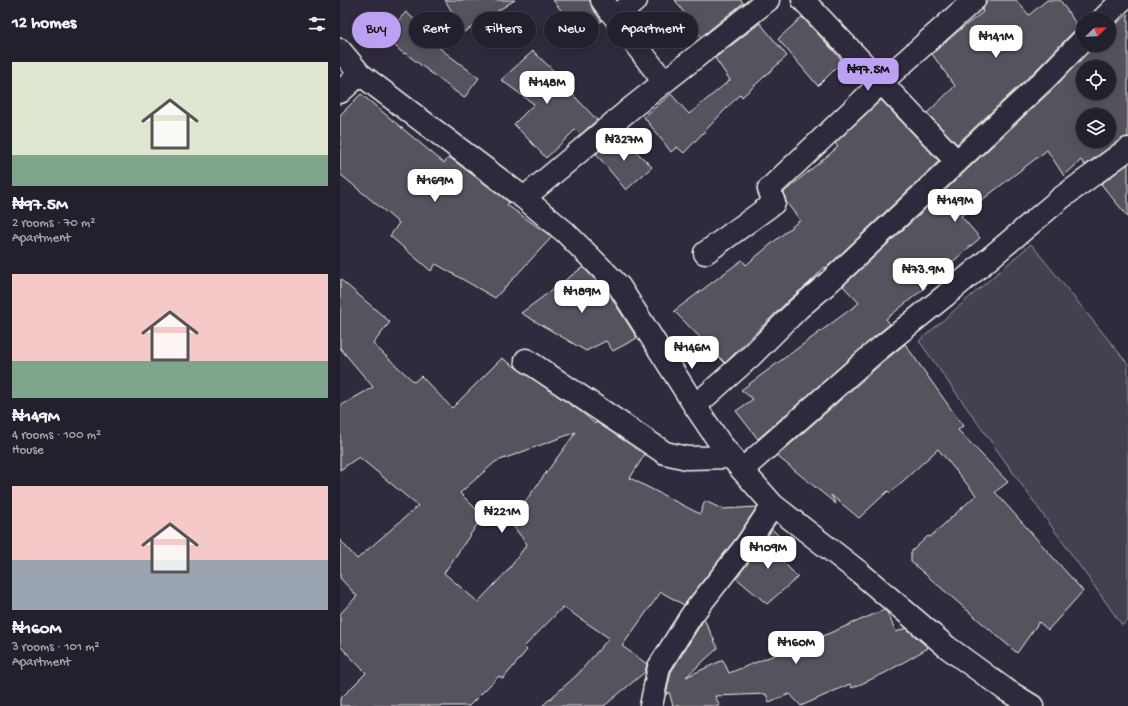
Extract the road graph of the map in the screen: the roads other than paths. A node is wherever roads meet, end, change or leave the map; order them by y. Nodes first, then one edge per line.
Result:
1 (602, 0) edge
2 (636, 0) edge
3 (768, 0) edge
4 (803, 0) edge
5 (1122, 0) edge
6 (962, 4) edge
7 (612, 12) edge
8 (622, 12) edge
9 (1110, 12) edge
10 (1076, 47) edge
11 (639, 48) edge
12 (340, 50) edge
13 (360, 74) junction
14 (664, 82) junction
15 (882, 82) junction
16 (340, 92) edge
17 (1128, 149) edge
18 (957, 162) junction
19 (524, 198) junction
20 (705, 253) dead end
21 (526, 360) dead end
22 (695, 406) junction
23 (737, 464) junction
24 (773, 505) junction
25 (651, 706) edge
26 (1032, 706) edge

1 - 7 street
2 - 8 street
3 - 14 street
4 - 15 street
5 - 9 street
6 - 15 street
10 - 18 street
11 - 14 street
12 - 13 street
13 - 16 street
13 - 19 street
14 - 19 street
15 - 18 street
15 - 20 street
17 - 23 street
18 - 22 street
19 - 22 street
21 - 23 street
22 - 23 street
23 - 24 street
24 - 25 street
24 - 26 street

